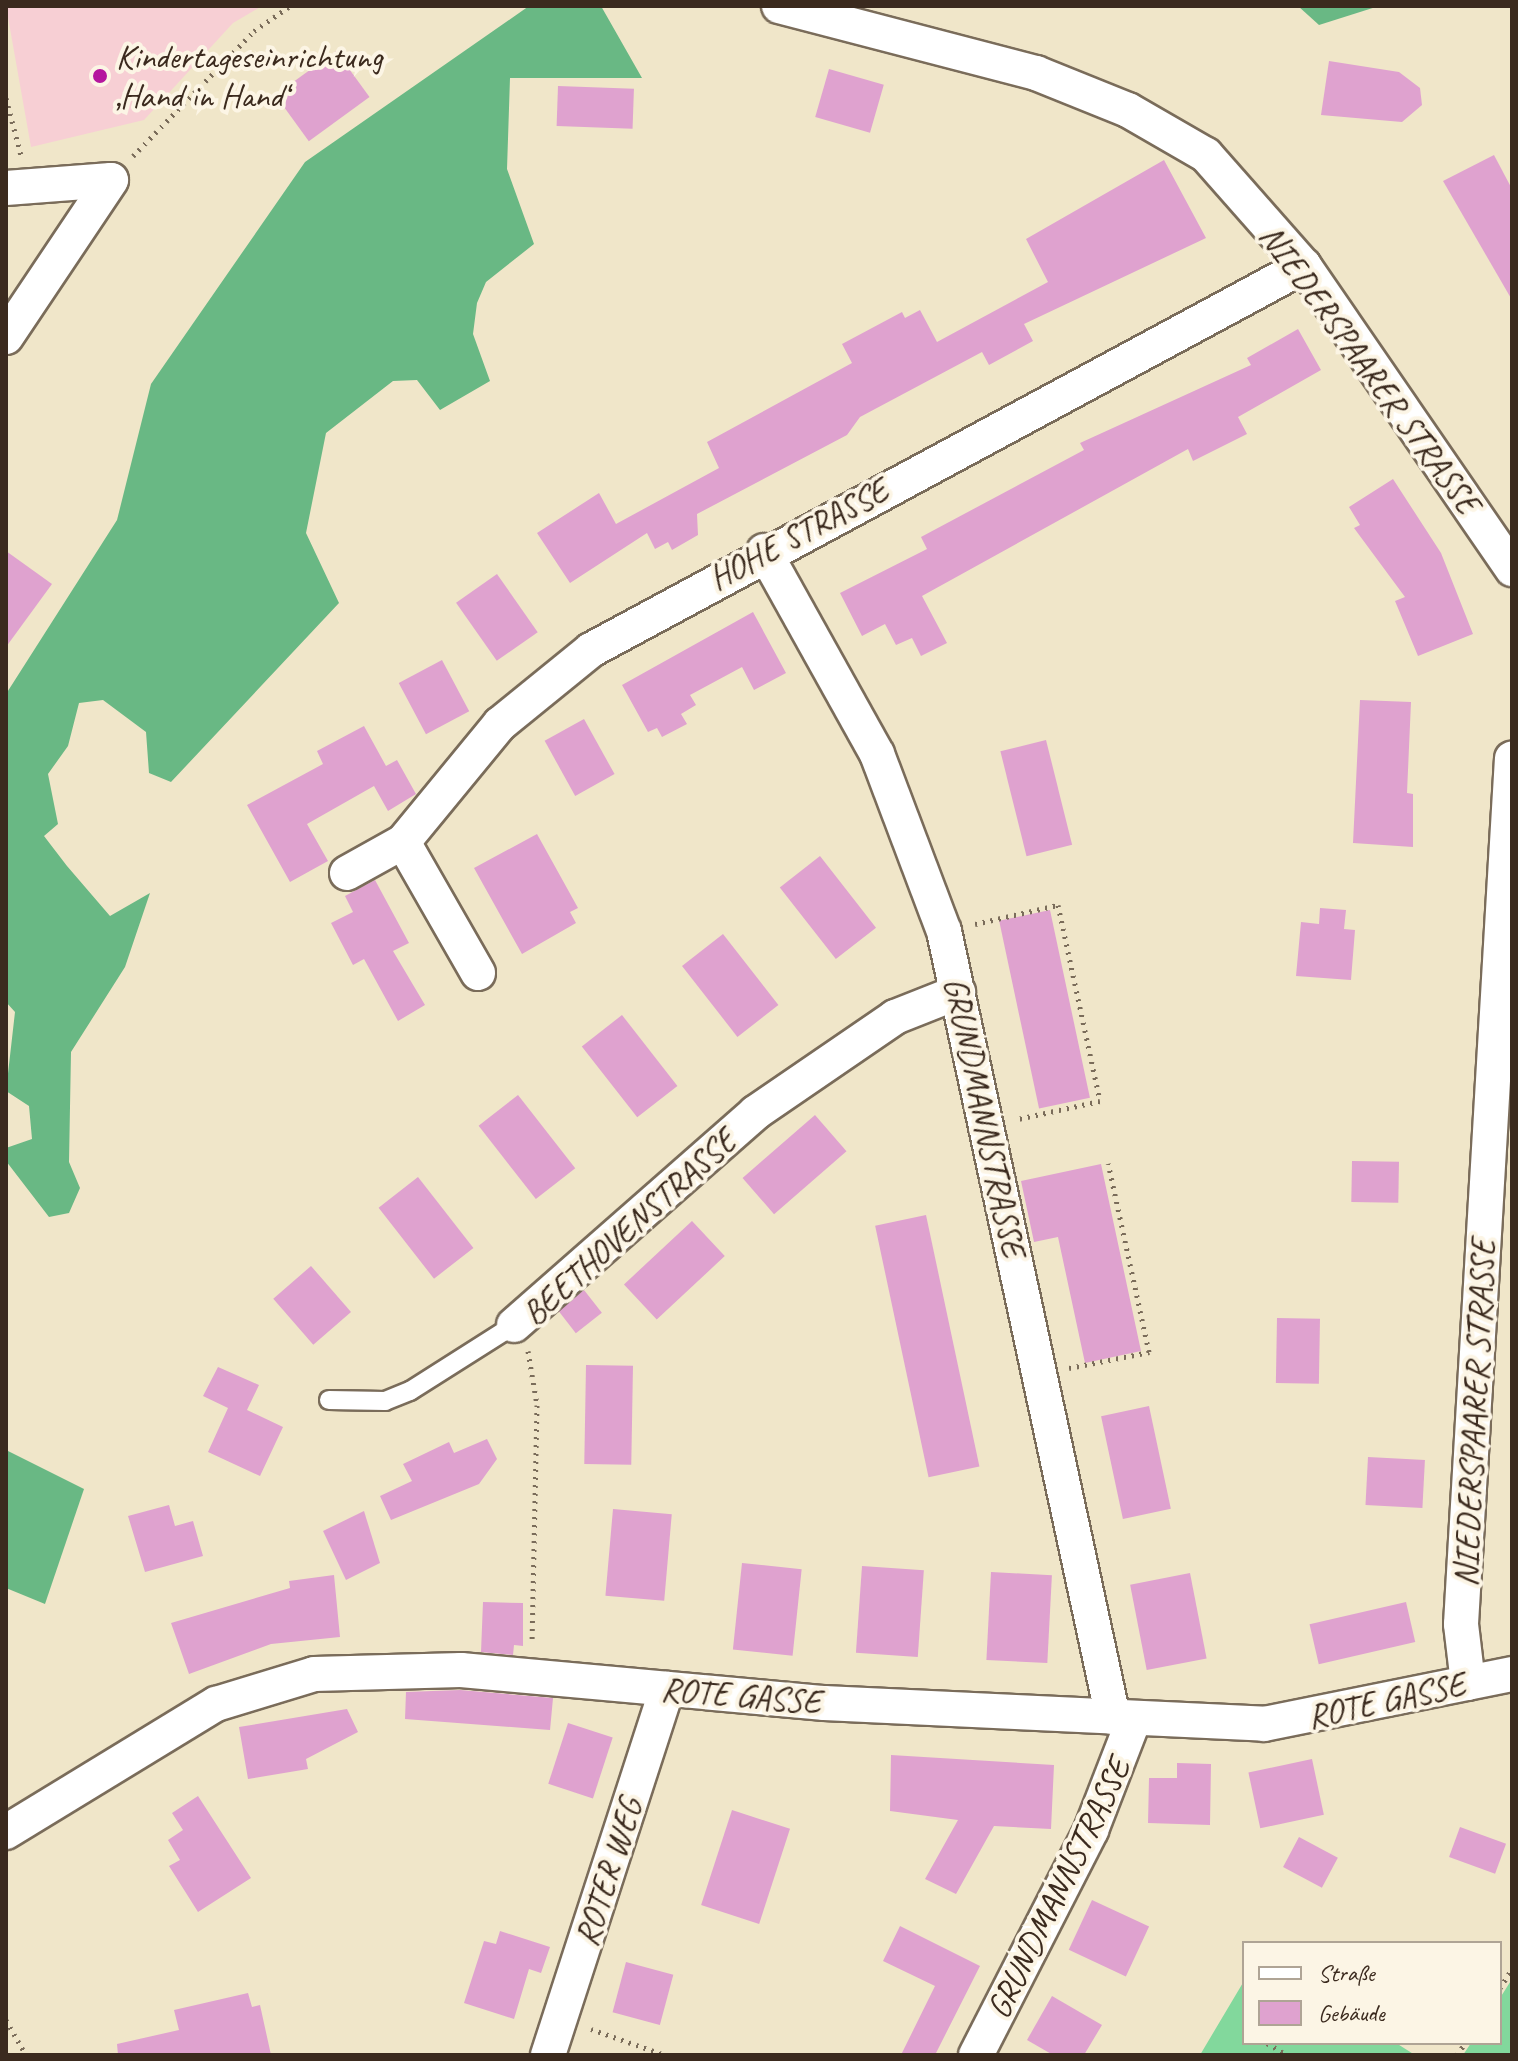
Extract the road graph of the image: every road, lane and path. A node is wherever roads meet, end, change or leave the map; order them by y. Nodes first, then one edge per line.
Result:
1 (290, 6) edge
2 (779, 6) edge
3 (6, 98) edge
4 (111, 180) junction
5 (17, 185) edge
6 (1304, 266) junction
7 (6, 337) edge
8 (764, 551) junction
9 (1512, 569) edge
10 (1512, 759) edge
11 (403, 842) junction
12 (347, 873) dead end
13 (944, 931) junction
14 (478, 973) dead end
15 (958, 992) junction
16 (989, 1125) junction
17 (1108, 1163) dead end
18 (514, 1325) junction
19 (1040, 1373) junction
20 (329, 1400) dead end
21 (1512, 1674) edge
22 (532, 1677) junction
23 (1468, 1683) junction
24 (667, 1689) junction
25 (1124, 1718) junction
26 (6, 1832) edge
27 (6, 2020) edge
28 (590, 2028) dead end
29 (26, 2055) edge
30 (548, 2055) edge
31 (665, 2055) edge
32 (976, 2055) edge

1 - 4 path
2 - 6 street, NIEDERSPAARER STRASSE
3 - 5 path
4 - 5 street
4 - 7 street
6 - 8 street, HOHE STRASSE
6 - 9 street, NIEDERSPAARER STRASSE
8 - 11 street, HOHE STRASSE
8 - 13 street, GRUNDMANNSTRASSE
10 - 23 street, NIEDERSPAARER STRASSE
11 - 12 street, HOHE STRASSE
11 - 14 street
13 - 15 street, GRUNDMANNSTRASSE
13 - 16 path
15 - 16 street, GRUNDMANNSTRASSE
15 - 18 street, BEETHOVENSTRASSE
16 - 19 street, GRUNDMANNSTRASSE
17 - 19 path
18 - 20 lane
18 - 22 path, BEETHOVENSTRASSE
19 - 25 street, GRUNDMANNSTRASSE
21 - 23 street, ROTE GASSE
22 - 24 street, ROTE GASSE
22 - 26 street, ROTE GASSE
23 - 25 street, ROTE GASSE
24 - 25 street, ROTE GASSE
24 - 30 street, ROTER WEG
25 - 32 street, GRUNDMANNSTRASSE
27 - 29 path
28 - 31 path

